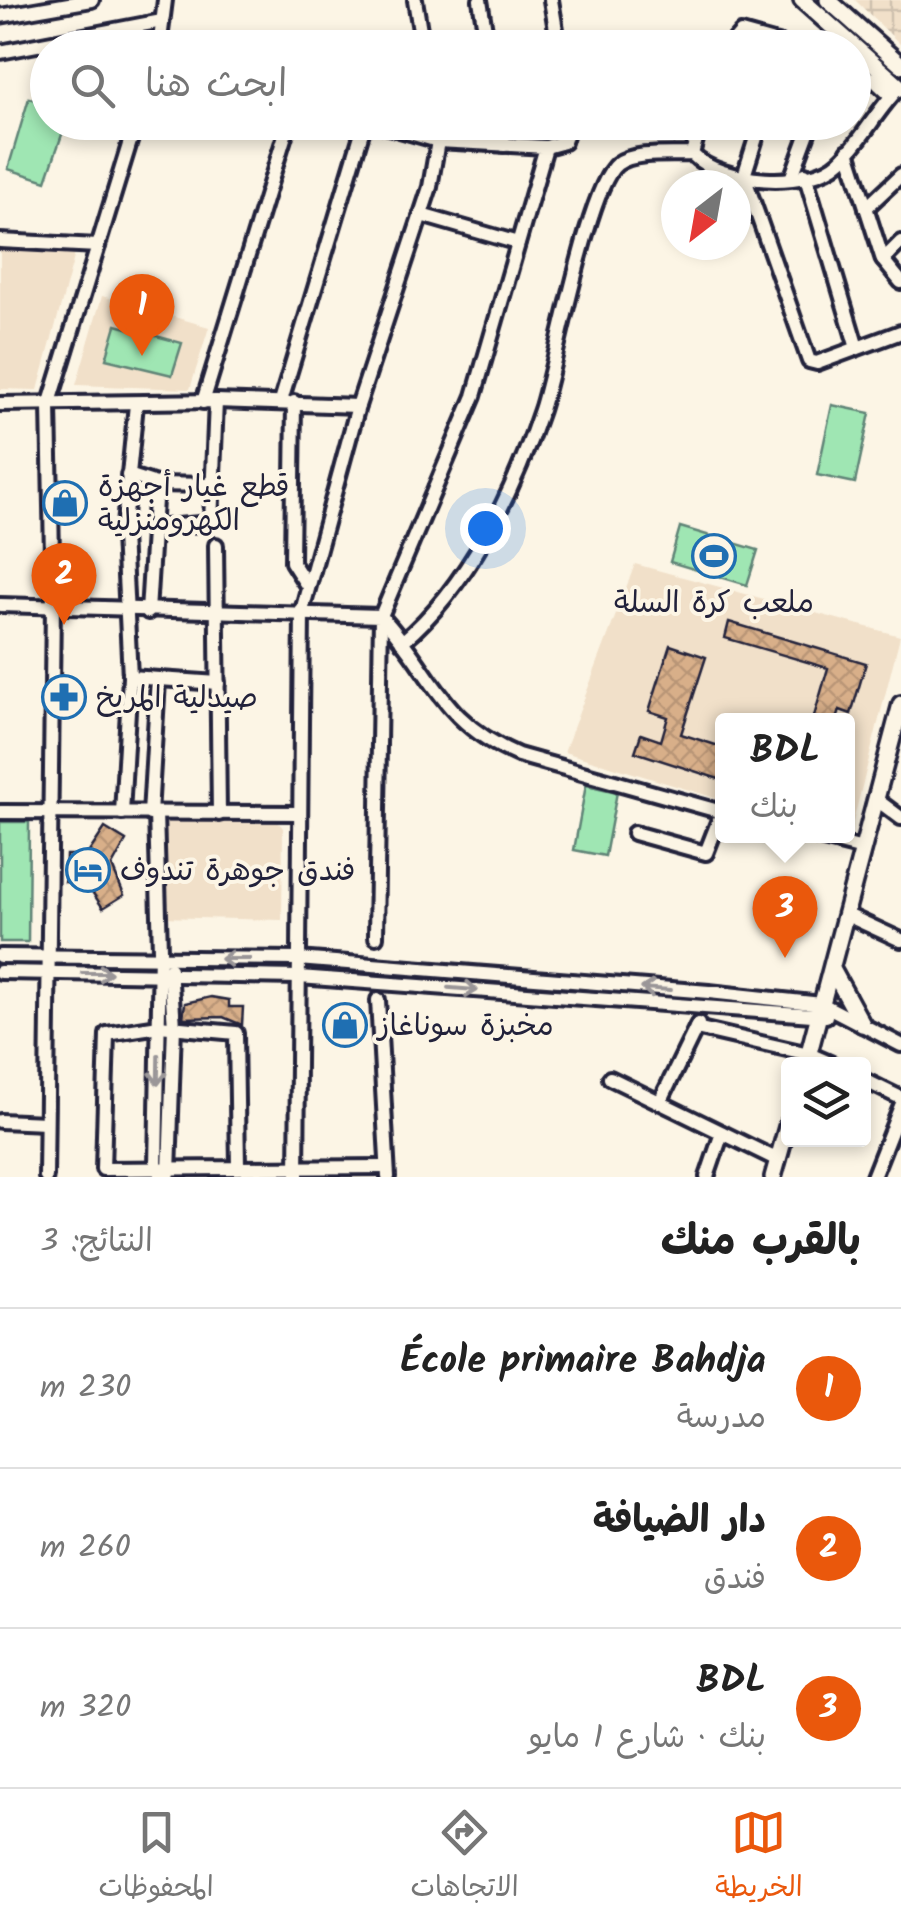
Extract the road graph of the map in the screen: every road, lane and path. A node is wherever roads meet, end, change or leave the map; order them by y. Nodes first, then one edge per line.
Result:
1 (92, 0) edge
2 (165, 0) edge
3 (415, 0) edge
4 (480, 0) edge
5 (551, 0) edge
6 (802, 0) edge
7 (828, 0) edge
8 (0, 16) edge
9 (162, 21) junction
10 (115, 30) edge
11 (161, 30) edge
12 (419, 30) edge
13 (485, 30) edge
14 (556, 30) edge
15 (834, 30) edge
16 (862, 30) edge
17 (871, 38) edge
18 (30, 46) edge
19 (0, 52) edge
20 (871, 65) edge
21 (901, 65) edge
22 (871, 78) edge
23 (897, 90) edge
24 (871, 122) edge
25 (130, 140) edge
26 (284, 140) edge
27 (363, 140) edge
28 (431, 140) edge
29 (503, 140) edge
30 (565, 140) edge
31 (696, 140) edge
32 (754, 140) edge
33 (807, 140) edge
34 (857, 140) edge
35 (438, 142) junction
36 (504, 145) junction
37 (546, 147) junction
38 (848, 151) junction
39 (692, 154) junction
40 (724, 170) edge
41 (744, 170) edge
42 (798, 175) junction
43 (901, 175) edge
44 (751, 180) edge
45 (751, 195) edge
46 (866, 208) junction
47 (421, 214) junction
48 (0, 241) edge
49 (901, 242) edge
50 (518, 243) junction
51 (98, 246) junction
52 (882, 260) junction
53 (901, 282) edge
54 (901, 332) edge
55 (857, 348) junction
56 (209, 401) junction
57 (288, 401) junction
58 (0, 404) edge
59 (136, 404) junction
60 (49, 406) junction
61 (358, 406) junction
62 (0, 417) edge
63 (128, 475) junction
64 (156, 484) junction
65 (210, 485) junction
66 (155, 528) junction
67 (216, 545) dead end
68 (308, 588) junction
69 (0, 605) edge
70 (53, 605) junction
71 (220, 609) junction
72 (302, 611) junction
73 (124, 612) junction
74 (148, 612) junction
75 (381, 616) junction
76 (402, 642) junction
77 (130, 677) junction
78 (158, 680) junction
79 (218, 684) junction
80 (901, 704) edge
81 (126, 740) junction
82 (154, 742) junction
83 (877, 800) junction
84 (715, 810) edge
85 (0, 812) edge
86 (47, 813) junction
87 (122, 813) junction
88 (153, 814) junction
89 (220, 814) junction
90 (300, 814) junction
91 (901, 818) edge
92 (715, 830) edge
93 (634, 833) dead end
94 (839, 843) edge
95 (863, 849) junction
96 (847, 915) junction
97 (376, 937) dead end
98 (901, 940) edge
99 (0, 956) edge
100 (46, 956) junction
101 (298, 958) junction
102 (163, 963) junction
103 (832, 969) junction
104 (0, 972) edge
105 (46, 972) junction
106 (299, 977) junction
107 (710, 992) junction
108 (378, 1000) dead end
109 (706, 1009) junction
110 (820, 1011) junction
111 (862, 1024) junction
112 (159, 1026) junction
113 (174, 1026) junction
114 (696, 1028) junction
115 (901, 1045) edge
116 (800, 1057) edge
117 (808, 1057) edge
118 (610, 1078) dead end
119 (871, 1083) edge
120 (901, 1098) edge
121 (660, 1102) junction
122 (901, 1106) edge
123 (0, 1121) edge
124 (46, 1123) junction
125 (722, 1133) junction
126 (782, 1147) edge
127 (778, 1160) junction
128 (238, 1168) junction
129 (164, 1172) edge
130 (388, 1172) edge
131 (297, 1173) edge
132 (46, 1177) edge
133 (707, 1177) edge
134 (773, 1177) edge
135 (873, 1177) edge

1 - 8 street
2 - 9 street
3 - 12 street
4 - 13 street
5 - 14 street
6 - 15 main road
7 - 16 main road
9 - 10 street
9 - 11 street
17 - 21 main road
18 - 19 street
20 - 23 main road
22 - 23 street
23 - 24 street
25 - 51 street
26 - 56 street
27 - 57 street
28 - 35 street
29 - 36 street
30 - 37 street
31 - 39 street
32 - 41 street
33 - 42 street
34 - 38 street
35 - 36 street
35 - 47 street
36 - 37 street
37 - 50 street
38 - 42 street
38 - 46 street
39 - 40 street
39 - 76 street
42 - 44 street
42 - 55 street
43 - 46 street
45 - 55 street
46 - 52 street
47 - 50 street
47 - 61 street
48 - 51 street
49 - 52 street
50 - 75 street
51 - 60 street
52 - 53 street
54 - 55 street
56 - 57 street
56 - 59 street
56 - 65 street
57 - 61 street
57 - 68 street
58 - 60 street
58 - 62 street
59 - 60 street
59 - 63 street
60 - 70 street
61 - 68 street
63 - 64 street
63 - 73 street
64 - 65 street
64 - 66 street
65 - 66 street
66 - 74 street
67 - 71 street
68 - 72 street
69 - 70 street
70 - 73 street
70 - 86 street
71 - 72 street
71 - 74 street
71 - 79 street
72 - 75 street
72 - 90 street
73 - 74 street
73 - 77 street
75 - 76 street
75 - 97 street
76 - 84 street
77 - 78 street
77 - 81 street
78 - 79 street
78 - 82 street
79 - 89 street
80 - 83 main road
81 - 82 street
81 - 87 street
82 - 88 street
83 - 91 street
83 - 95 main road
85 - 86 street
86 - 87 street
86 - 100 street
87 - 88 street
88 - 89 street
88 - 102 street
89 - 90 street
90 - 101 street
92 - 93 street
94 - 95 street
95 - 96 main road
96 - 98 street
96 - 103 main road
99 - 100 street
100 - 102 street
100 - 105 street
101 -> 102 street
101 - 106 street
107 -> 101 street
105 -> 102 street
102 - 106 street
102 - 112 street
102 - 113 street
103 - 110 main road
103 - 111 main road
104 - 105 street
105 - 124 street
106 -> 109 street
106 - 131 street
107 - 109 street
107 - 110 street
108 - 130 street
109 - 110 street
109 - 114 street
110 - 111 street
110 - 117 main road
111 - 115 street
112 - 113 street
112 -> 129 street
112 - 129 street
113 - 128 street
113 - 129 street
114 - 116 street
114 - 121 street
118 - 121 street
119 - 120 street
121 - 125 street
122 - 135 street
123 - 124 street
124 - 132 street
125 - 127 street
125 - 133 street
126 - 127 main road
127 - 134 main road
128 - 129 street
128 - 131 street
130 - 131 street

